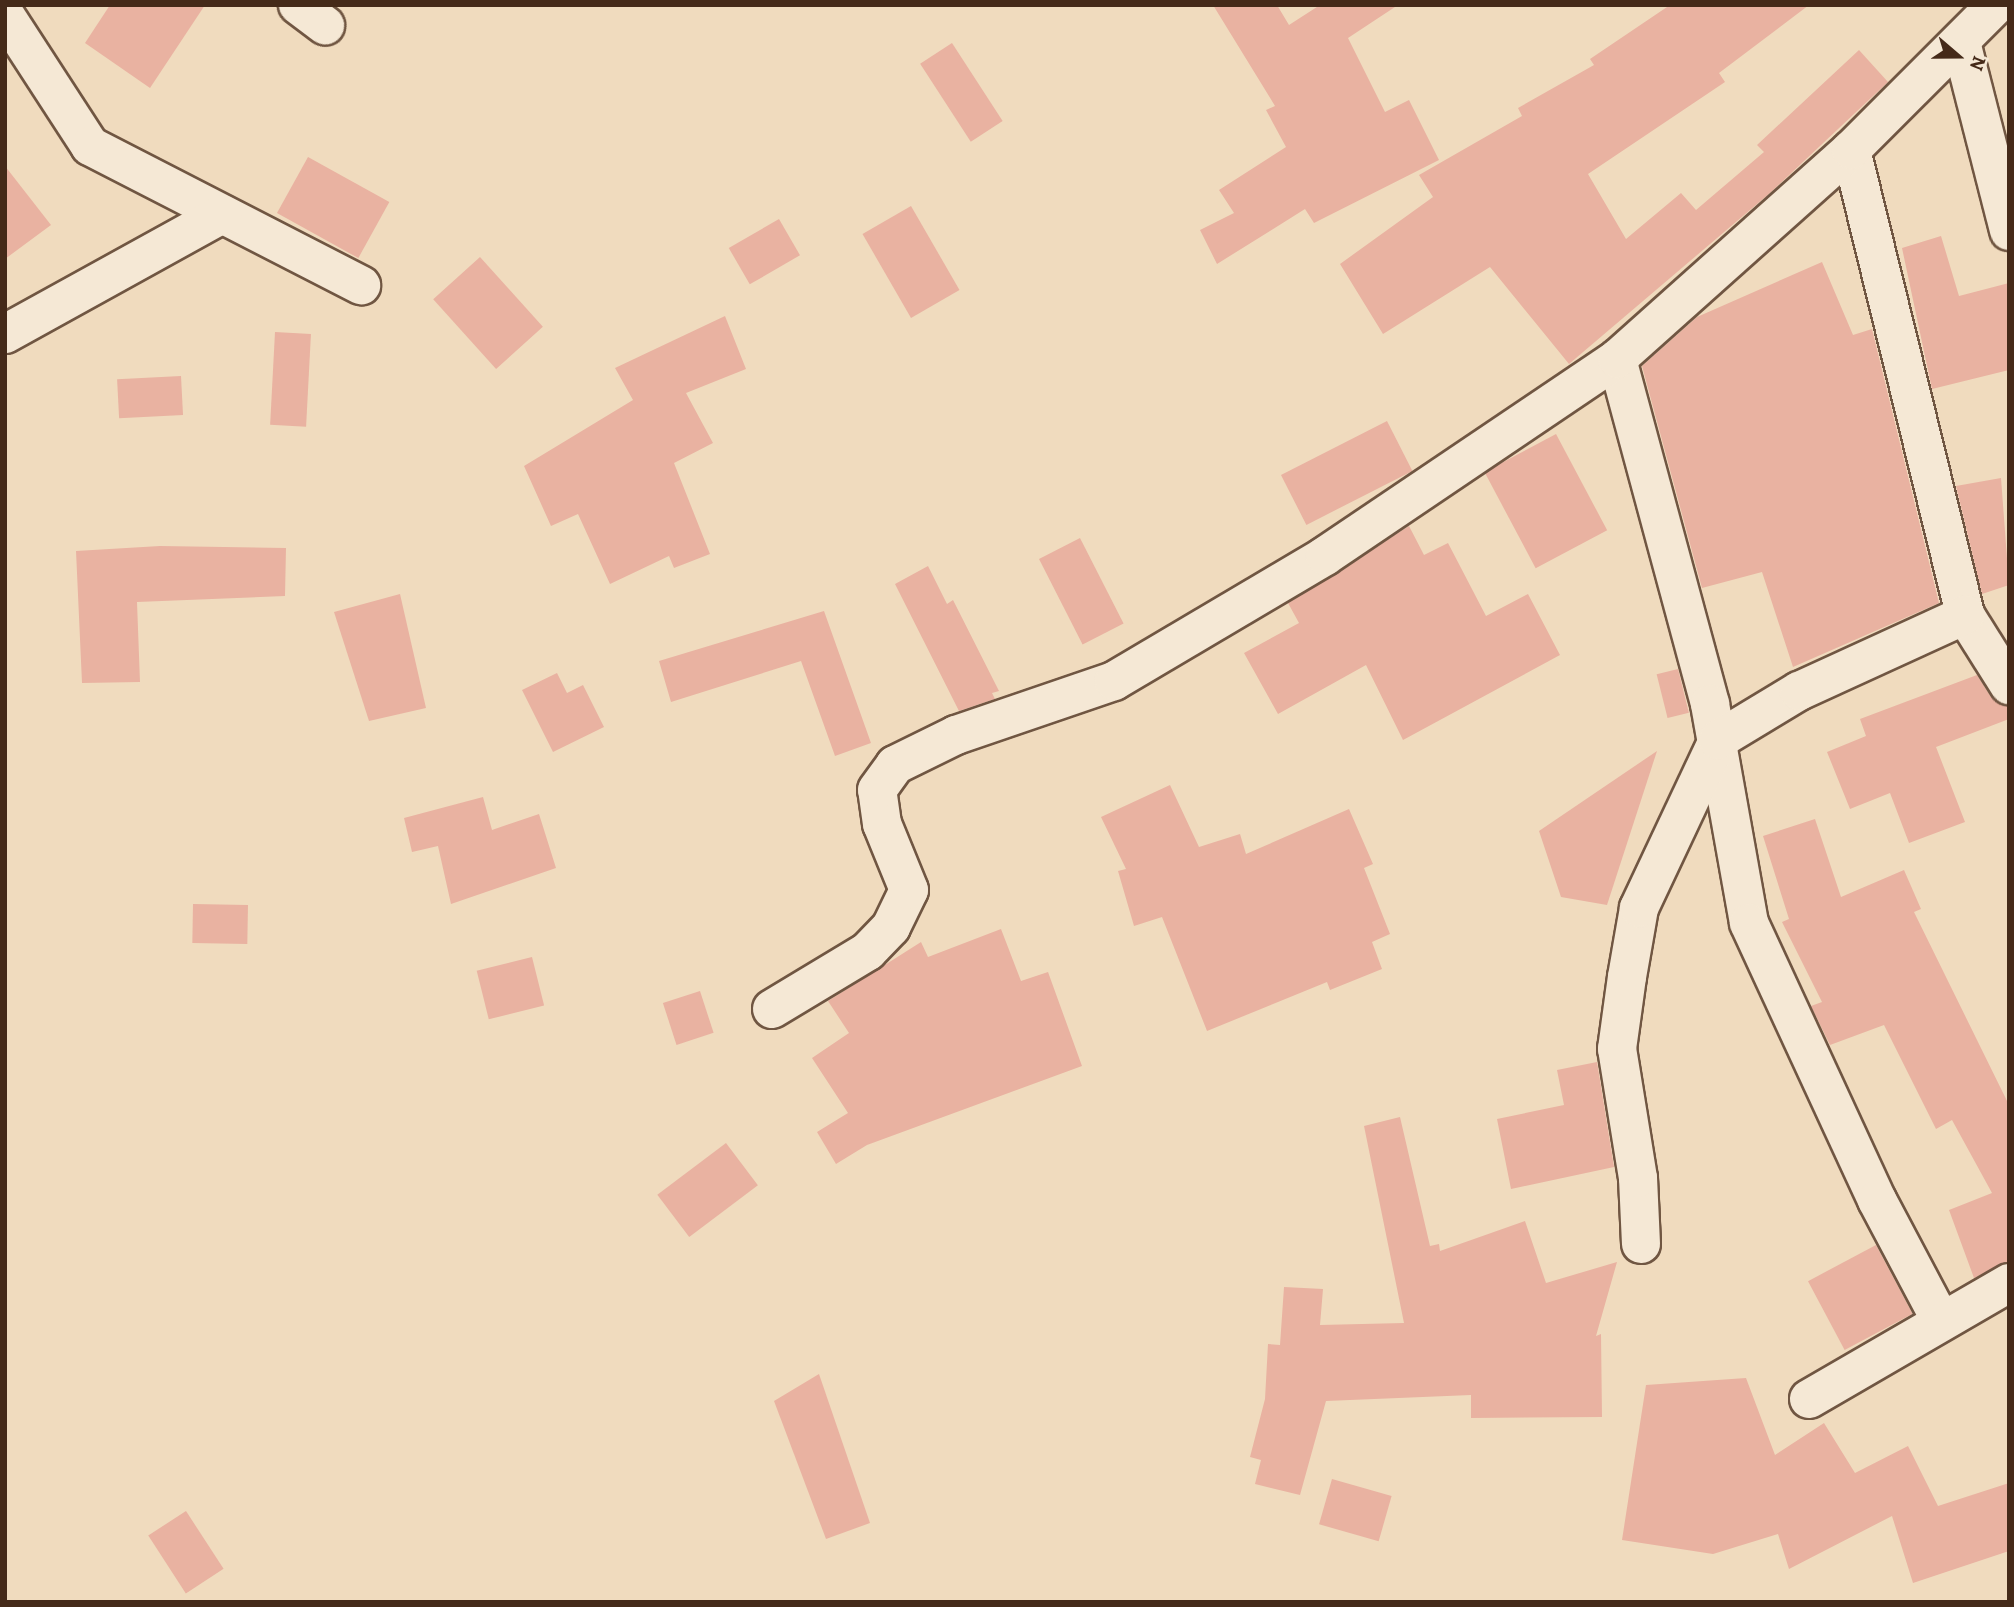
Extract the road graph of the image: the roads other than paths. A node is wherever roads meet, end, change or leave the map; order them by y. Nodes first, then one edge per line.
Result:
1 (1996, 5) edge
2 (5, 15) edge
3 (1961, 42) junction
4 (1851, 150) junction
5 (222, 214) junction
6 (2009, 231) edge
7 (361, 285) dead end
8 (5, 334) edge
9 (1617, 359) junction
10 (1965, 615) junction
11 (2009, 685) edge
12 (1718, 740) junction
13 (772, 1009) dead end
14 (1641, 1244) dead end
15 (2009, 1283) edge
16 (1940, 1320) junction
17 (1809, 1399) dead end

1 - 3 street
2 - 5 street
3 - 4 street
3 - 6 street
4 - 9 street
4 - 10 street
5 - 7 street
5 - 8 street
9 - 12 street
9 - 13 street
10 - 11 street
10 - 12 street
12 - 14 street
12 - 16 street
15 - 16 street
16 - 17 street

